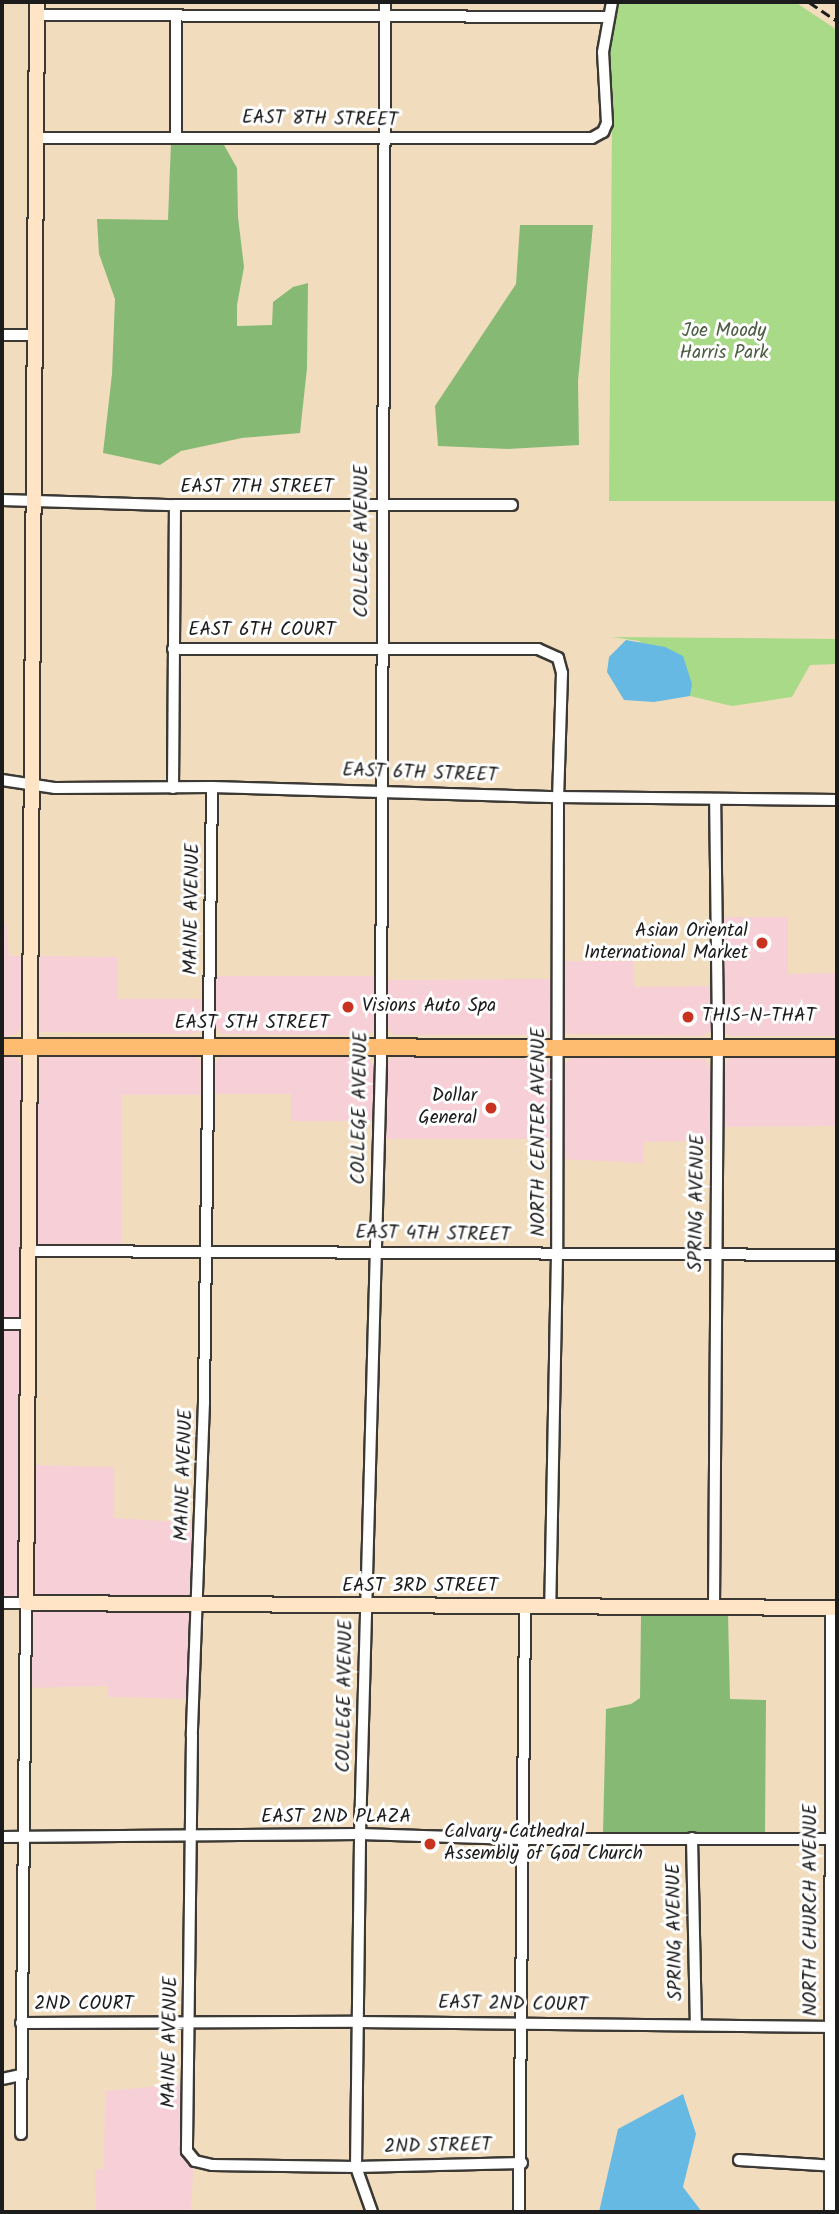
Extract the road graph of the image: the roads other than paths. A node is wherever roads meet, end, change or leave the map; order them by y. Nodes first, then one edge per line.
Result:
1 (384, 2) edge
2 (612, 2) edge
3 (36, 8) edge
4 (176, 15) junction
5 (384, 15) junction
6 (609, 17) junction
7 (177, 136) junction
8 (36, 138) junction
9 (382, 138) junction
10 (2, 335) edge
11 (33, 335) junction
12 (2, 500) edge
13 (32, 500) junction
14 (175, 505) junction
15 (513, 505) dead end
16 (381, 506) junction
17 (381, 648) junction
18 (173, 649) junction
19 (558, 658) joint
20 (2, 780) edge
21 (31, 785) junction
22 (212, 787) junction
23 (173, 788) junction
24 (381, 790) junction
25 (558, 797) junction
26 (715, 800) junction
27 (837, 800) edge
28 (29, 1045) junction
29 (209, 1045) junction
30 (2, 1046) edge
31 (380, 1046) junction
32 (557, 1046) junction
33 (717, 1047) junction
34 (837, 1048) edge
35 (29, 1251) junction
36 (376, 1251) junction
37 (205, 1252) junction
38 (557, 1254) junction
39 (715, 1254) junction
40 (837, 1255) edge
41 (2, 1324) edge
42 (28, 1324) junction
43 (2, 1603) edge
44 (26, 1603) junction
45 (199, 1604) junction
46 (365, 1605) junction
47 (525, 1606) junction
48 (550, 1606) junction
49 (713, 1607) junction
50 (834, 1608) edge
51 (359, 1834) junction
52 (191, 1835) junction
53 (2, 1837) edge
54 (22, 1837) junction
55 (692, 1838) junction
56 (523, 1839) junction
57 (834, 1839) edge
58 (189, 2022) junction
59 (357, 2022) junction
60 (21, 2023) junction
61 (521, 2023) junction
62 (696, 2025) junction
63 (833, 2027) edge
64 (21, 2075) junction
65 (2, 2078) edge
66 (21, 2134) dead end
67 (738, 2160) dead end
68 (195, 2161) joint
69 (522, 2163) junction
70 (834, 2166) edge
71 (356, 2167) junction
72 (372, 2212) edge
73 (519, 2212) edge
74 (830, 2212) edge

1 - 5 street, COLLEGE AVENUE
2 - 6 street
3 - 4 street
3 - 8 street
4 - 5 street
4 - 7 street
5 - 6 street
5 - 9 street, COLLEGE AVENUE
6 - 9 street, EAST 8TH STREET
7 - 8 street, EAST 8TH STREET
7 - 9 street, EAST 8TH STREET
8 - 11 street
9 - 16 street, COLLEGE AVENUE
10 - 11 street
11 - 13 street
12 - 13 street, EAST 7TH STREET
13 - 14 street, EAST 7TH STREET
13 - 21 street
14 - 16 street, EAST 7TH STREET
14 - 18 street
15 - 16 street, EAST 7TH STREET
16 - 17 street, COLLEGE AVENUE
17 - 18 street, EAST 6TH COURT
17 - 19 street, EAST 6TH COURT
17 - 24 street, COLLEGE AVENUE
18 - 23 street
19 - 25 street, NORTH CENTER AVENUE
20 - 21 street, EAST 6TH STREET
21 - 23 street, EAST 6TH STREET
21 - 28 street
22 - 23 street, EAST 6TH STREET
22 - 24 street, EAST 6TH STREET
22 - 29 street, MAINE AVENUE
24 - 25 street, EAST 6TH STREET
24 - 31 street, COLLEGE AVENUE
25 - 26 street, EAST 6TH STREET
25 - 32 street, NORTH CENTER AVENUE
26 - 27 street, EAST 6TH STREET
26 - 33 street, SPRING AVENUE
28 - 29 main road, EAST 5TH STREET
28 - 30 main road, EAST 5TH STREET
28 - 35 street
29 - 31 main road, EAST 5TH STREET
29 - 37 street, MAINE AVENUE
31 - 32 main road, EAST 5TH STREET
31 - 36 street, COLLEGE AVENUE
32 - 33 main road, EAST 5TH STREET
32 - 38 street, NORTH CENTER AVENUE
33 - 34 main road, EAST 5TH STREET
33 - 39 street, SPRING AVENUE
35 - 37 street, EAST 4TH STREET
35 - 42 street
36 - 37 street, EAST 4TH STREET
36 - 38 street, EAST 4TH STREET
36 - 46 street, COLLEGE AVENUE
37 - 45 street, MAINE AVENUE
38 - 39 street, EAST 4TH STREET
38 - 48 street, NORTH CENTER AVENUE
39 - 40 street, EAST 4TH STREET
39 - 49 street, SPRING AVENUE
41 - 42 street
42 - 44 street
43 - 44 street, EAST 3RD STREET
44 - 45 street, EAST 3RD STREET
44 - 54 street
45 - 46 street, EAST 3RD STREET
45 - 52 street, MAINE AVENUE
46 - 47 street, EAST 3RD STREET
46 - 51 street, COLLEGE AVENUE
47 - 48 street, EAST 3RD STREET
47 - 56 street
48 - 49 street, EAST 3RD STREET
49 - 50 street, EAST 3RD STREET
50 - 57 street, NORTH CHURCH AVENUE
51 - 52 street, EAST 2ND PLAZA
51 - 56 street, EAST 2ND PLAZA
51 - 59 street, COLLEGE AVENUE
52 - 54 street, EAST 2ND PLAZA
52 - 58 street, MAINE AVENUE
53 - 54 street, EAST 2ND PLAZA
54 - 60 street
55 - 56 street, EAST 2ND PLAZA
55 - 57 street, EAST 2ND PLAZA
55 - 62 street, SPRING AVENUE
56 - 61 street
57 - 63 street, NORTH CHURCH AVENUE
58 - 59 street, EAST 2ND COURT
58 - 60 street, 2ND COURT
58 - 68 street, MAINE AVENUE
59 - 61 street, EAST 2ND COURT
59 - 71 street, COLLEGE AVENUE
60 - 64 street
61 - 62 street, EAST 2ND COURT
61 - 69 street
62 - 63 street, EAST 2ND COURT
63 - 70 street, NORTH CHURCH AVENUE
64 - 65 street
64 - 66 street
67 - 70 street
68 - 71 street, 2ND STREET
69 - 71 street, 2ND STREET
69 - 73 street
70 - 74 street, NORTH CHURCH AVENUE
71 - 72 street, COLLEGE AVENUE

